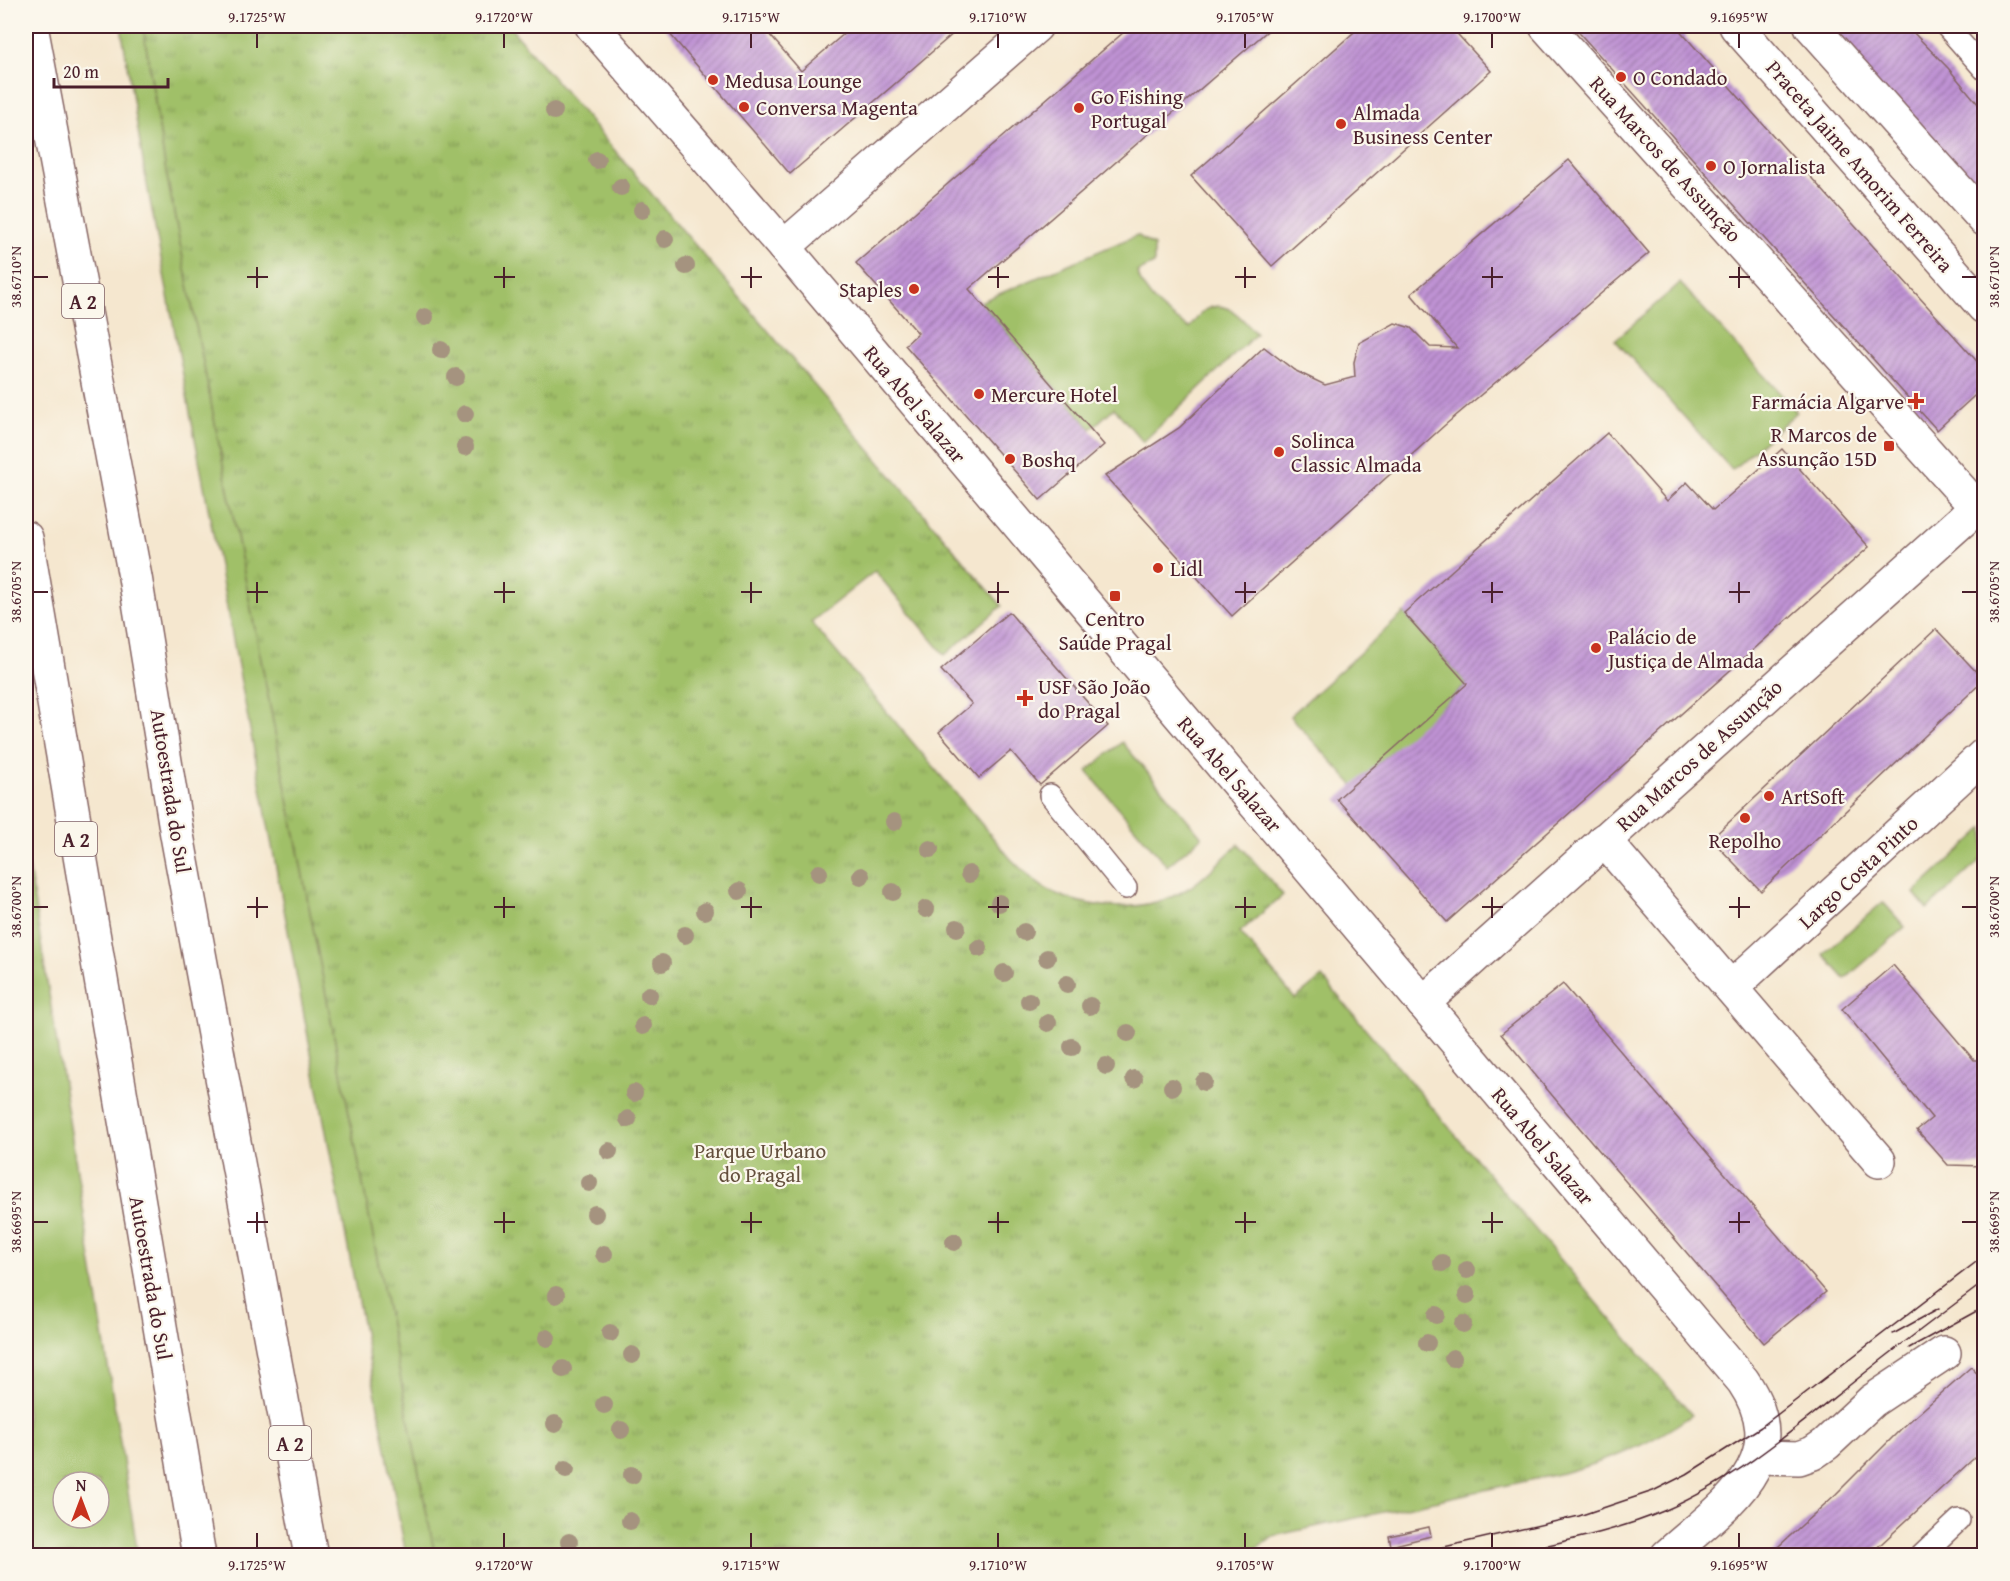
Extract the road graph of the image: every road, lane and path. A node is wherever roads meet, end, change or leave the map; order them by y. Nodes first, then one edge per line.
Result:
1 (31, 26) edge
2 (592, 26) edge
3 (1036, 26) edge
4 (1546, 26) edge
5 (1736, 26) edge
6 (1811, 26) edge
7 (1946, 26) edge
8 (1984, 69) edge
9 (1984, 219) edge
10 (784, 247) junction
11 (1984, 307) edge
12 (1981, 504) edge
13 (26, 538) edge
14 (1984, 755) edge
15 (1050, 795) dead end
16 (1604, 840) junction
17 (1126, 888) dead end
18 (1731, 988) junction
19 (1423, 1003) junction
20 (1879, 1161) dead end
21 (1944, 1353) dead end
22 (1760, 1457) junction
23 (1959, 1520) dead end
24 (199, 1556) edge
25 (311, 1556) edge
26 (1667, 1556) edge
27 (1920, 1556) edge

1 - 25 main road, Autoestrada do Sul / A 2
2 - 10 main road, Rua Abel Salazar
3 - 10 main road
4 - 12 main road, Rua Marcos de Assunção
5 - 11 main road, Praceta Jaime Amorim Ferreira
6 - 9 main road
7 - 8 lane
10 - 19 main road, Rua Abel Salazar
12 - 16 main road, Rua Marcos de Assunção
13 - 24 main road, Autoestrada do Sul / A 2
14 - 18 main road, Largo Costa Pinto
15 - 17 lane
16 - 18 main road
16 - 19 main road, Rua Marcos de Assunção
18 - 20 main road
19 - 22 main road, Rua Abel Salazar
21 - 22 main road
22 - 26 main road
23 - 27 lane

